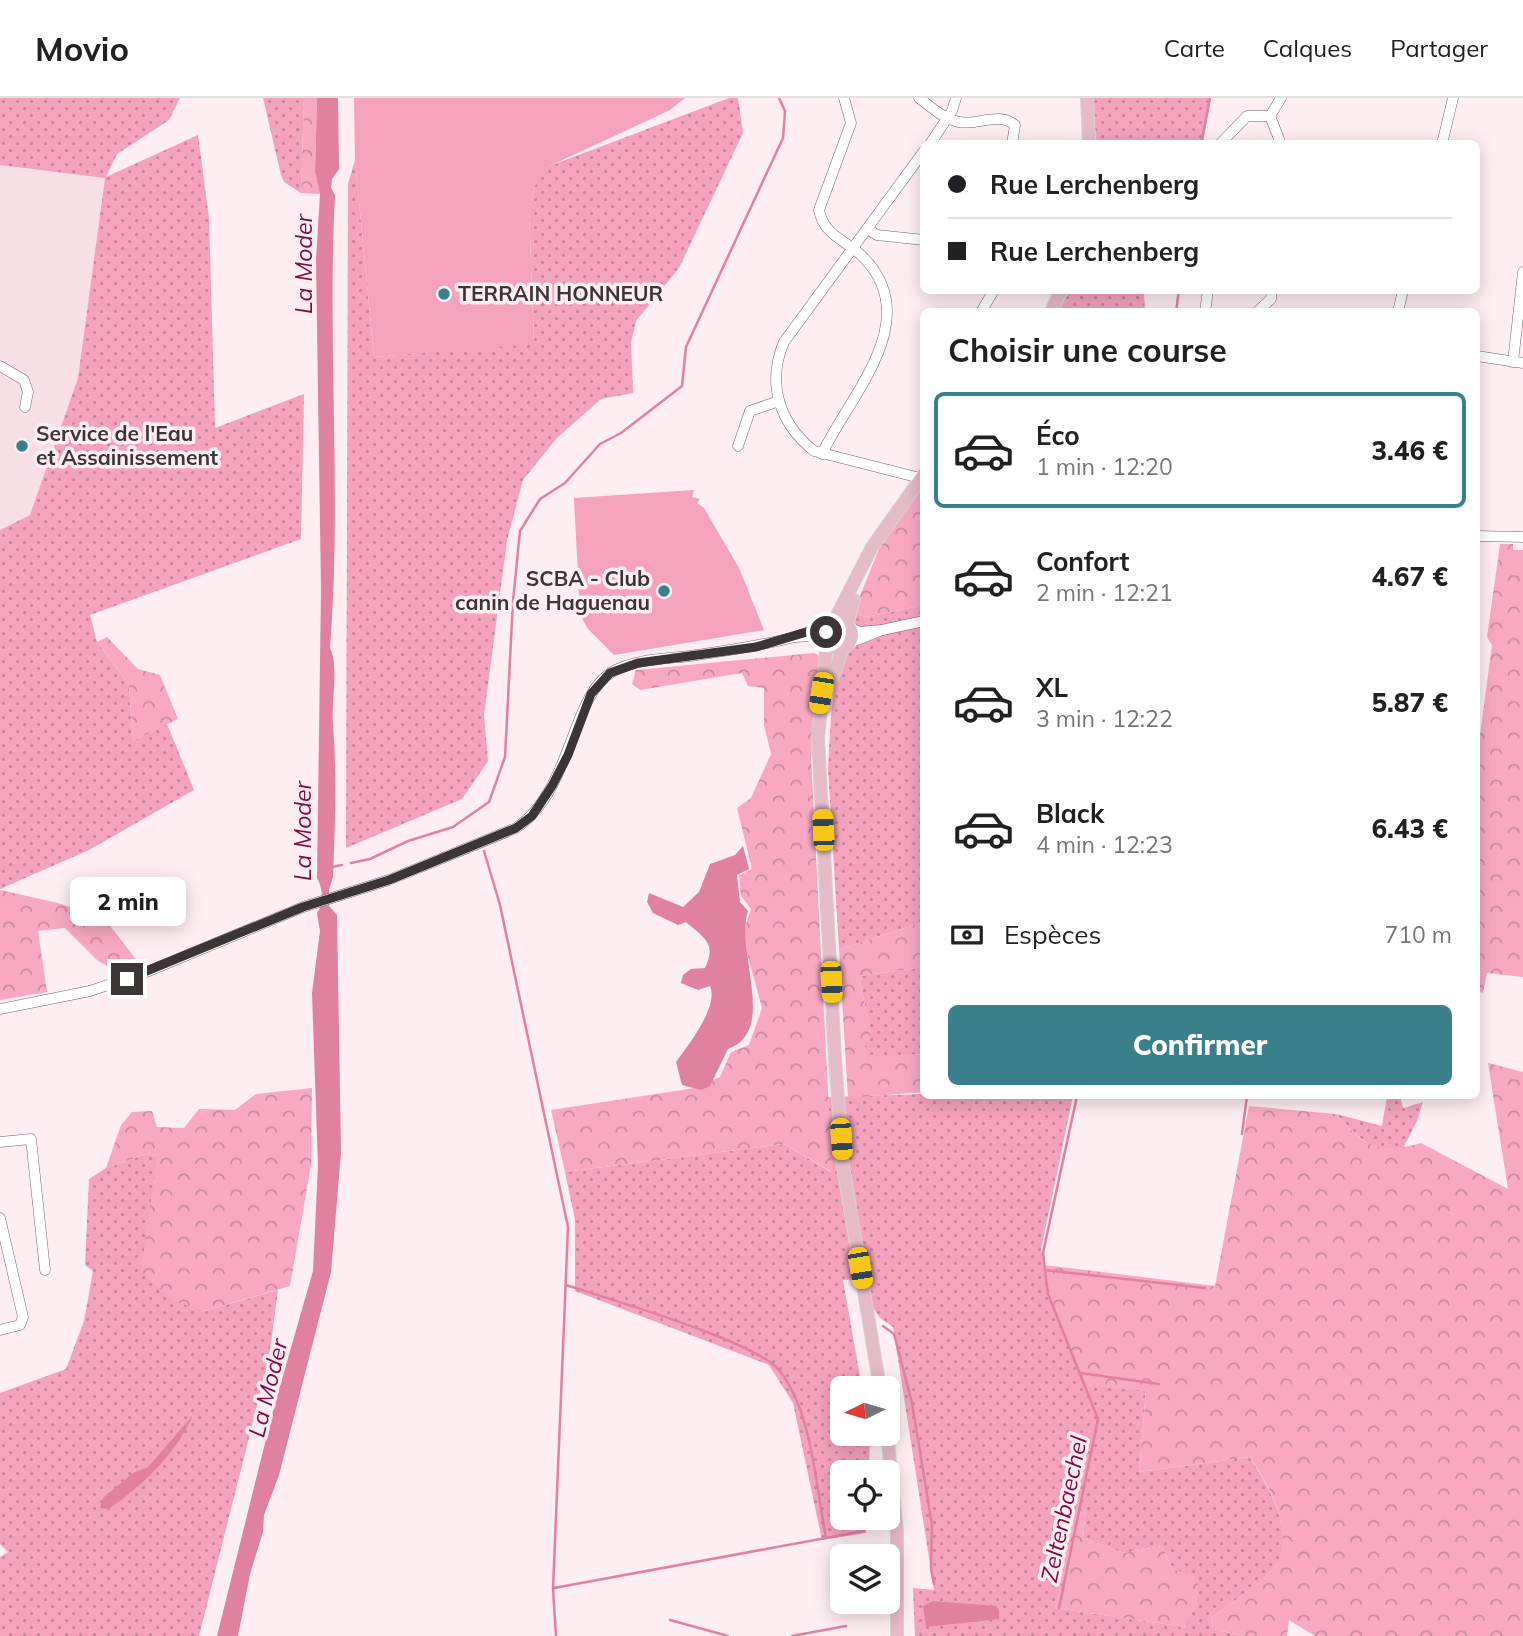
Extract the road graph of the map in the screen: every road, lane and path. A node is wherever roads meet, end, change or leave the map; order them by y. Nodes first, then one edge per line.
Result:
1 (844, 98) edge
2 (919, 98) edge
3 (956, 98) edge
4 (1087, 98) edge
5 (1281, 98) edge
6 (1453, 98) edge
7 (1270, 116) junction
8 (948, 118) junction
9 (933, 140) edge
10 (1013, 140) edge
11 (1090, 140) edge
12 (1224, 140) edge
13 (1279, 140) edge
14 (1443, 140) edge
15 (920, 157) edge
16 (869, 230) junction
17 (920, 240) edge
18 (854, 248) junction
19 (1523, 271) edge
20 (1272, 294) edge
21 (1261, 308) edge
22 (1480, 356) edge
23 (1518, 362) edge
24 (0, 366) edge
25 (779, 401) junction
26 (25, 407) dead end
27 (738, 446) dead end
28 (822, 454) junction
29 (920, 476) edge
30 (920, 479) edge
31 (1480, 536) edge
32 (879, 537) junction
33 (1523, 537) edge
34 (920, 622) edge
35 (831, 624) junction
36 (848, 626) junction
37 (882, 630) junction
38 (795, 637) junction
39 (827, 641) junction
40 (846, 645) junction
41 (821, 794) junction
42 (0, 1009) edge
43 (0, 1142) edge
44 (0, 1218) edge
45 (45, 1270) dead end
46 (0, 1330) edge
47 (878, 1376) edge
48 (888, 1446) edge
49 (897, 1636) edge

1 - 18 street
2 - 8 street
3 - 8 street
4 - 11 main road
5 - 7 street
6 - 14 street
7 - 12 street
7 - 13 street
8 - 9 street
8 - 10 street
15 - 16 street
16 - 17 street
16 - 18 street
18 - 25 street
18 - 28 street
19 - 23 street
20 - 21 street
22 - 23 street
24 - 26 street
25 - 27 street
25 - 28 street
28 - 29 street
30 - 32 main road
31 - 33 street
32 - 35 main road
32 - 36 main road
34 - 37 street
35 - 36 main road
35 - 38 street
35 - 39 main road
36 - 37 street
36 - 40 main road
37 - 40 street
38 - 39 street
38 - 42 street
39 - 40 main road
39 - 41 main road
40 - 41 main road
41 - 47 main road
43 - 45 street
44 - 46 street
48 - 49 main road

